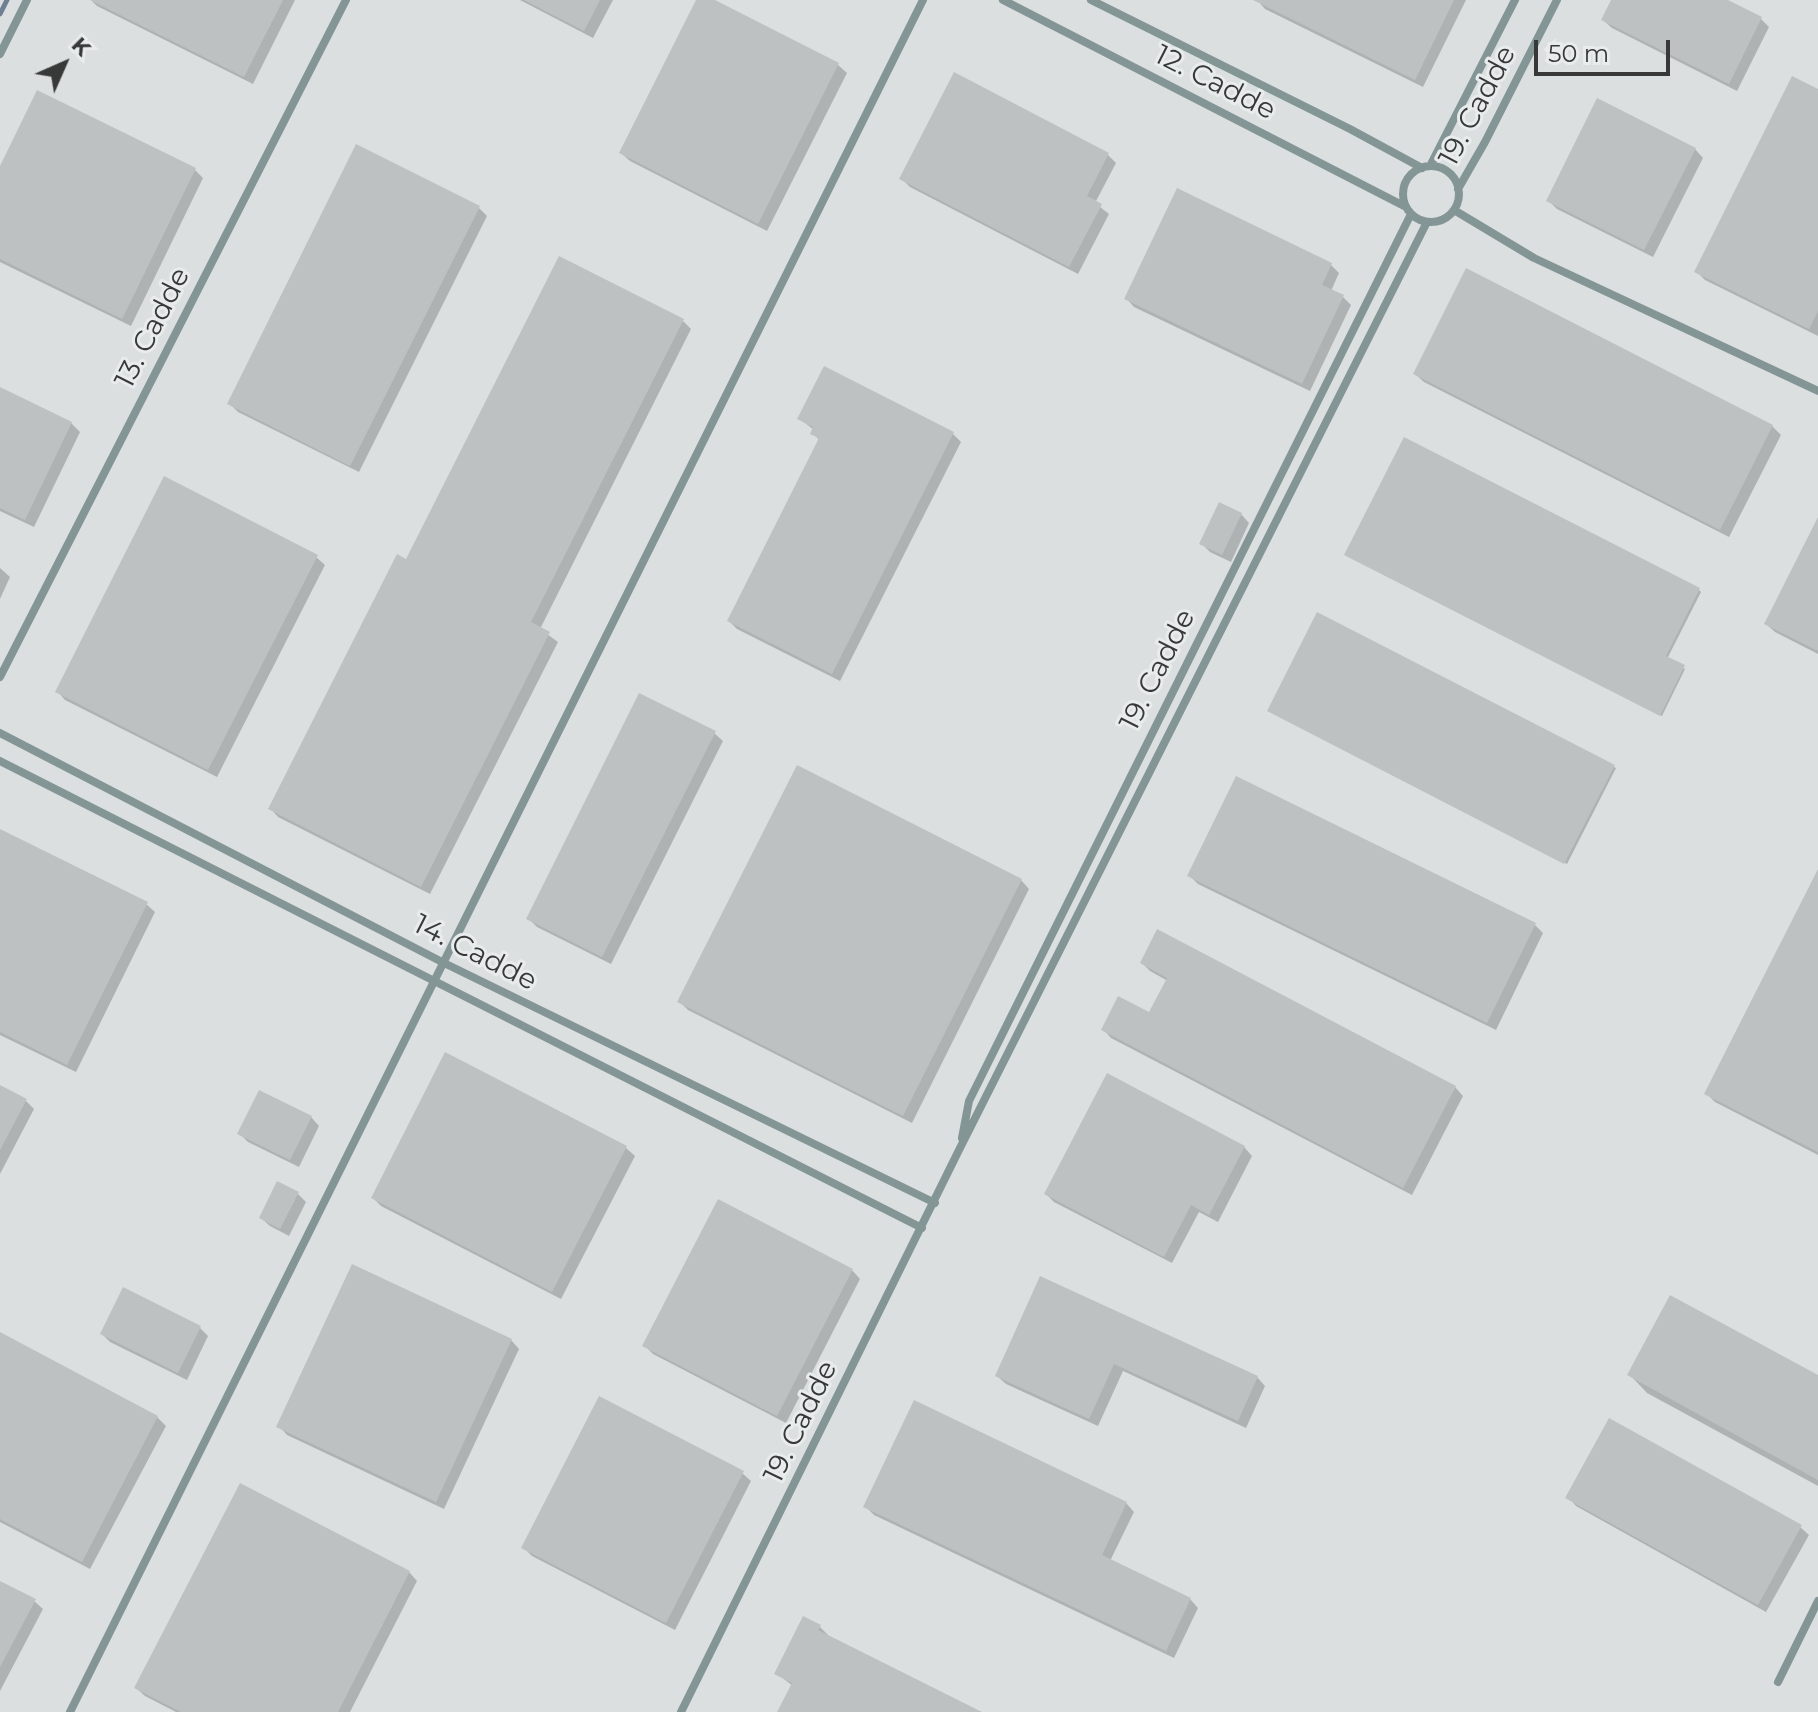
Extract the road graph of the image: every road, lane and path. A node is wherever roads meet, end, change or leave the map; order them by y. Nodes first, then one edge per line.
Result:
1 (27, 0) edge
2 (346, 0) edge
3 (923, 0) edge
4 (1003, 0) edge
5 (1091, 0) edge
6 (1515, 0) edge
7 (1557, 0) edge
8 (0, 54) edge
9 (1426, 167) junction
10 (1458, 189) junction
11 (1454, 210) junction
12 (1409, 211) junction
13 (1427, 222) junction
14 (1818, 391) edge
15 (0, 677) edge
16 (0, 733) edge
17 (0, 761) edge
18 (444, 963) junction
19 (434, 982) junction
20 (959, 1150) junction
21 (935, 1203) junction
22 (922, 1228) junction
23 (1818, 1601) edge
24 (1778, 1682) dead end
25 (70, 1712) edge
26 (681, 1712) edge

1 - 8 lane
2 - 15 lane, 13. Cadde
3 - 18 lane
4 - 12 lane, 12. Cadde
5 - 9 lane, 12. Cadde
6 - 9 lane, 19. Cadde
7 - 10 lane, 19. Cadde
9 - 10 lane
9 - 12 lane
10 - 11 lane
11 - 13 lane
11 - 14 lane
12 - 13 lane
12 - 20 lane, 19. Cadde
13 - 20 lane, 19. Cadde
16 - 18 lane, 14. Cadde
17 - 19 lane
18 - 19 lane
18 - 21 lane, 14. Cadde
19 - 22 lane
19 - 25 lane
20 - 21 lane, 19. Cadde
21 - 22 lane, 19. Cadde
22 - 26 lane, 19. Cadde
23 - 24 lane

